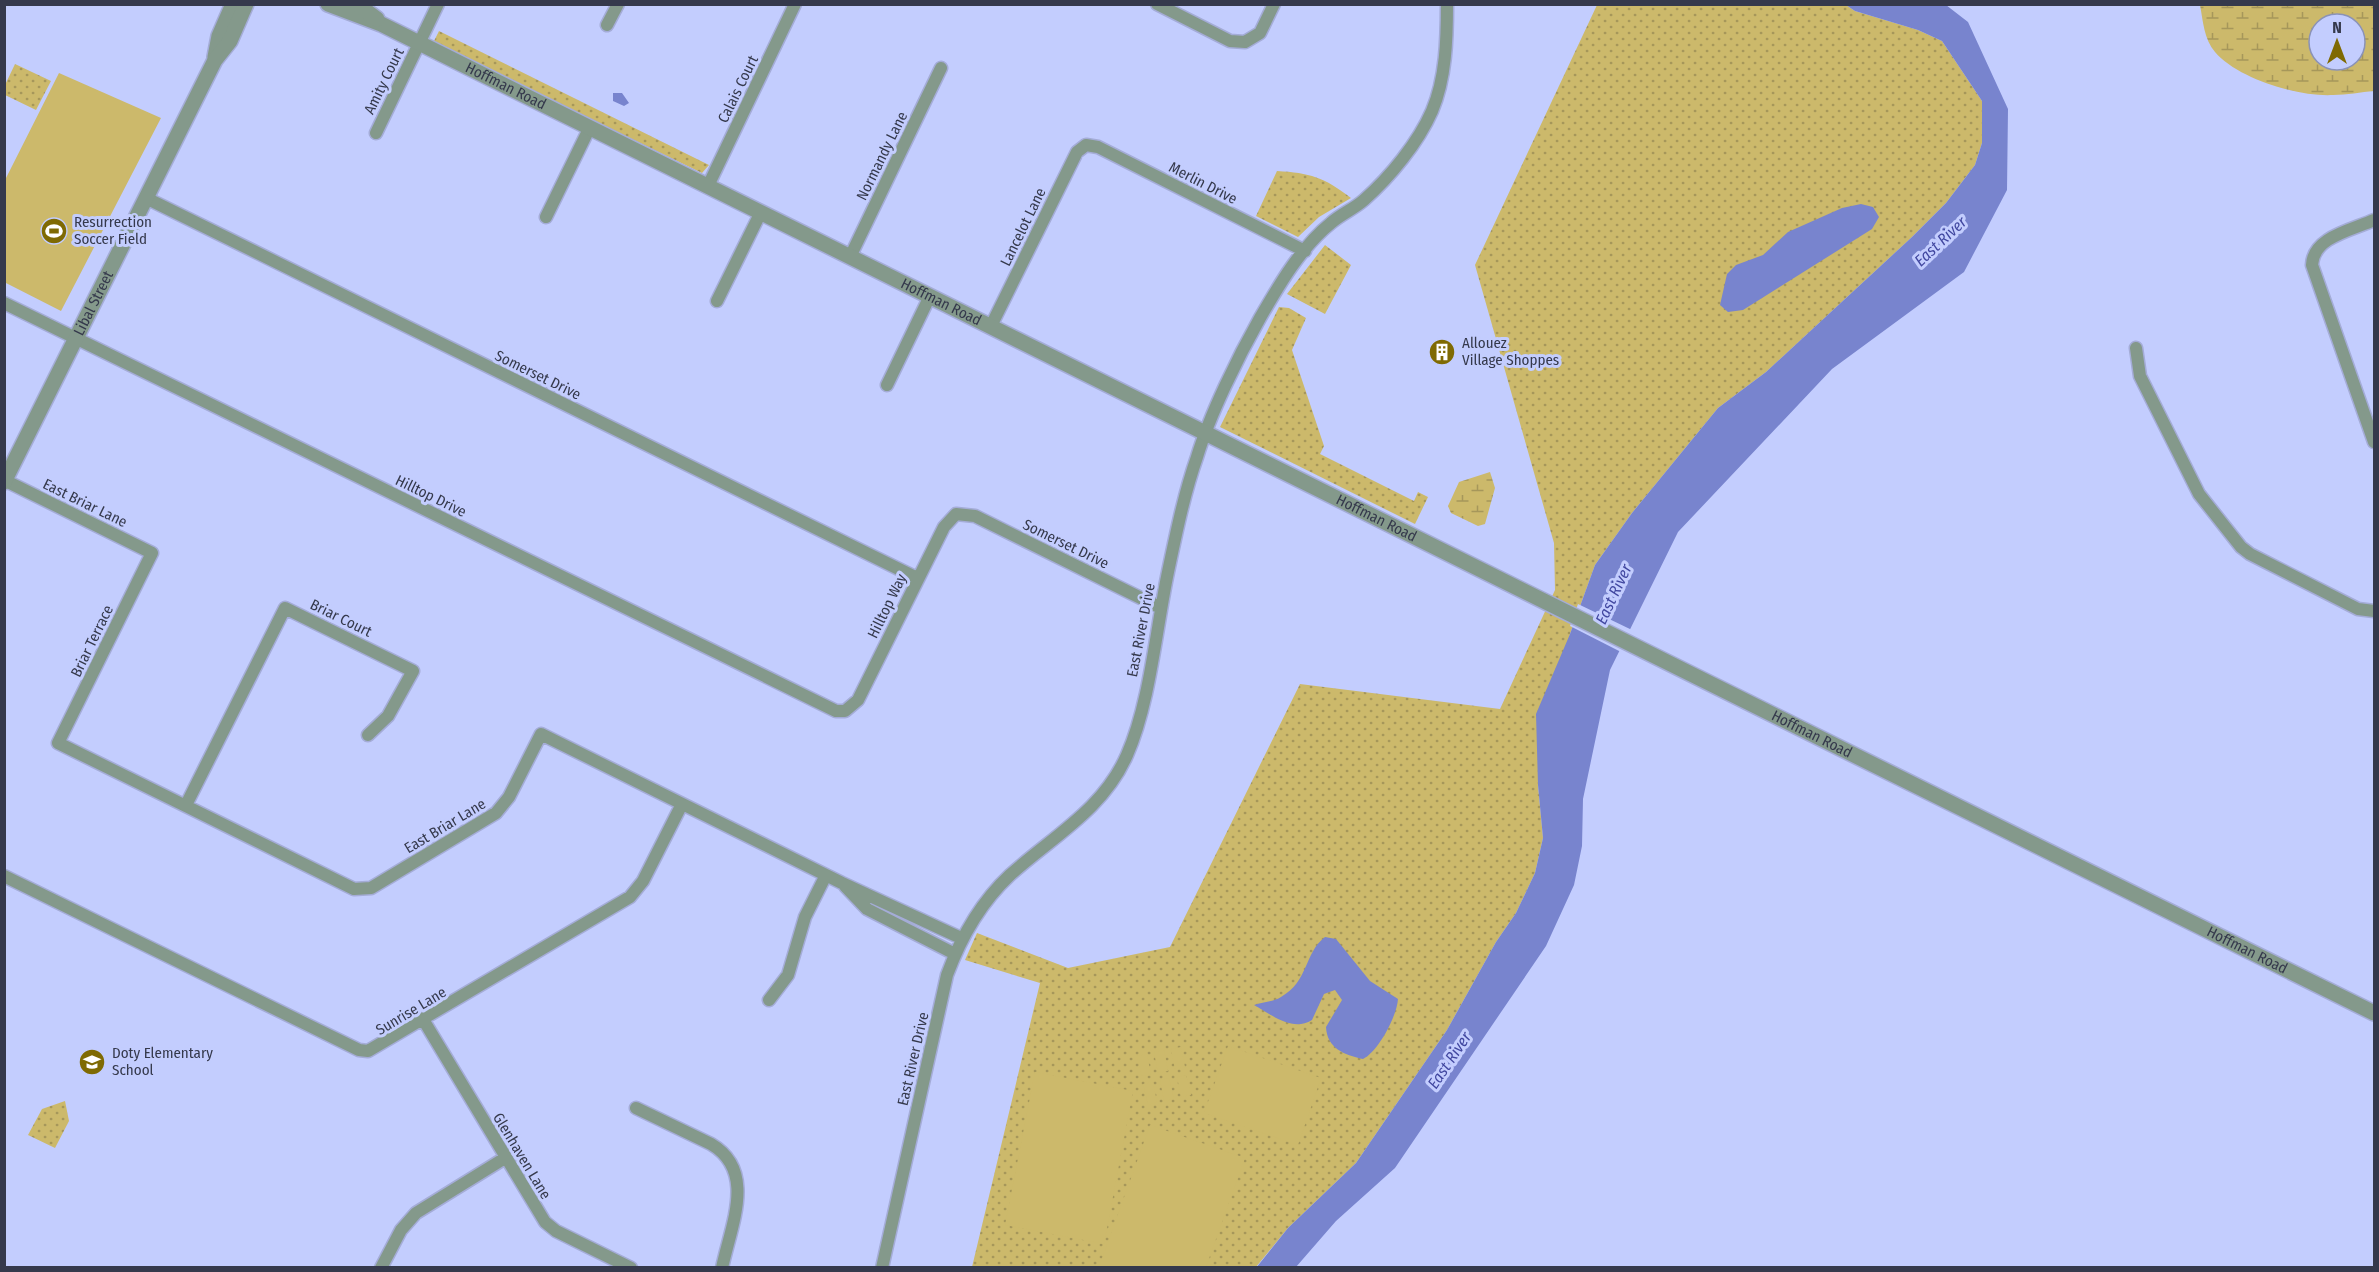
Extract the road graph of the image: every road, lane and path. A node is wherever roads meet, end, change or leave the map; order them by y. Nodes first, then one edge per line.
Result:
1 (233, 4) edge
2 (246, 4) edge
3 (328, 4) edge
4 (357, 4) edge
5 (438, 4) edge
6 (618, 4) edge
7 (795, 4) edge
8 (1157, 4) edge
9 (1274, 4) edge
10 (1447, 4) edge
11 (381, 24) junction
12 (607, 25) dead end
13 (419, 42) junction
14 (215, 60) junction
15 (941, 68) dead end
16 (590, 127) junction
17 (376, 133) dead end
18 (1086, 146) joint
19 (708, 186) junction
20 (147, 198) junction
21 (761, 212) junction
22 (546, 217) dead end
23 (2374, 220) edge
24 (1305, 251) junction
25 (850, 256) junction
26 (930, 296) junction
27 (717, 302) dead end
28 (4, 303) edge
29 (991, 326) junction
30 (76, 338) junction
31 (2136, 348) dead end
32 (886, 386) dead end
33 (1205, 433) junction
34 (2374, 442) edge
35 (5, 481) edge
36 (956, 514) joint
37 (152, 553) joint
38 (917, 578) junction
39 (1161, 608) junction
40 (2374, 611) edge
41 (845, 711) joint
42 (368, 735) dead end
43 (58, 743) joint
44 (682, 804) junction
45 (186, 805) junction
46 (826, 875) junction
47 (4, 876) edge
48 (842, 883) junction
49 (961, 938) junction
50 (955, 954) junction
51 (769, 1000) dead end
52 (2374, 1013) edge
53 (423, 1021) junction
54 (636, 1107) dead end
55 (505, 1158) junction
56 (381, 1268) edge
57 (631, 1268) edge
58 (722, 1268) edge
59 (882, 1268) edge

1 - 14 street, Libal Street
2 - 14 street, Libal Street
3 - 11 street, Hoffman Road
4 - 11 street, Hoffman Road
5 - 13 street, Amity Court
6 - 12 street
7 - 19 street, Calais Court
8 - 9 street
10 - 24 street, East River Drive
11 - 13 street, Hoffman Road
13 - 16 street, Hoffman Road
13 - 17 street, Amity Court
14 - 20 street, Libal Street
15 - 25 street, Normandy Lane
16 - 19 street, Hoffman Road
16 - 22 street
18 - 24 street, Merlin Drive
18 - 29 street, Lancelot Lane
19 - 21 street, Hoffman Road
20 - 30 street, Libal Street
20 - 38 street, Somerset Drive
21 - 25 street, Hoffman Road
21 - 27 street
23 - 34 street
24 - 33 street, East River Drive
25 - 26 street, Hoffman Road
26 - 29 street, Hoffman Road
26 - 32 street
28 - 30 street, Hilltop Drive
29 - 33 street, Hoffman Road
30 - 35 street, Libal Street
30 - 41 street, Hilltop Drive
31 - 40 street
33 - 39 street, East River Drive
33 - 52 street, Hoffman Road
35 - 37 street, East Briar Lane
36 - 38 street, Hilltop Way
36 - 39 street, Somerset Drive
37 - 43 street, Briar Terrace
38 - 41 street, Hilltop Way
39 - 49 street, East River Drive
42 - 45 street, Briar Court
43 - 45 street, East Briar Lane
44 - 45 street, East Briar Lane
44 - 46 street, East Briar Lane
44 - 53 street, Sunrise Lane
46 - 48 street, East Briar Lane
46 - 51 street
47 - 53 street, Sunrise Lane
48 - 49 street, East Briar Lane
48 - 50 street, East Briar Lane
49 - 50 street, East River Drive
50 - 59 street, East River Drive
53 - 55 street, Glenhaven Lane
54 - 58 street
55 - 56 street
55 - 57 street, Glenhaven Lane

